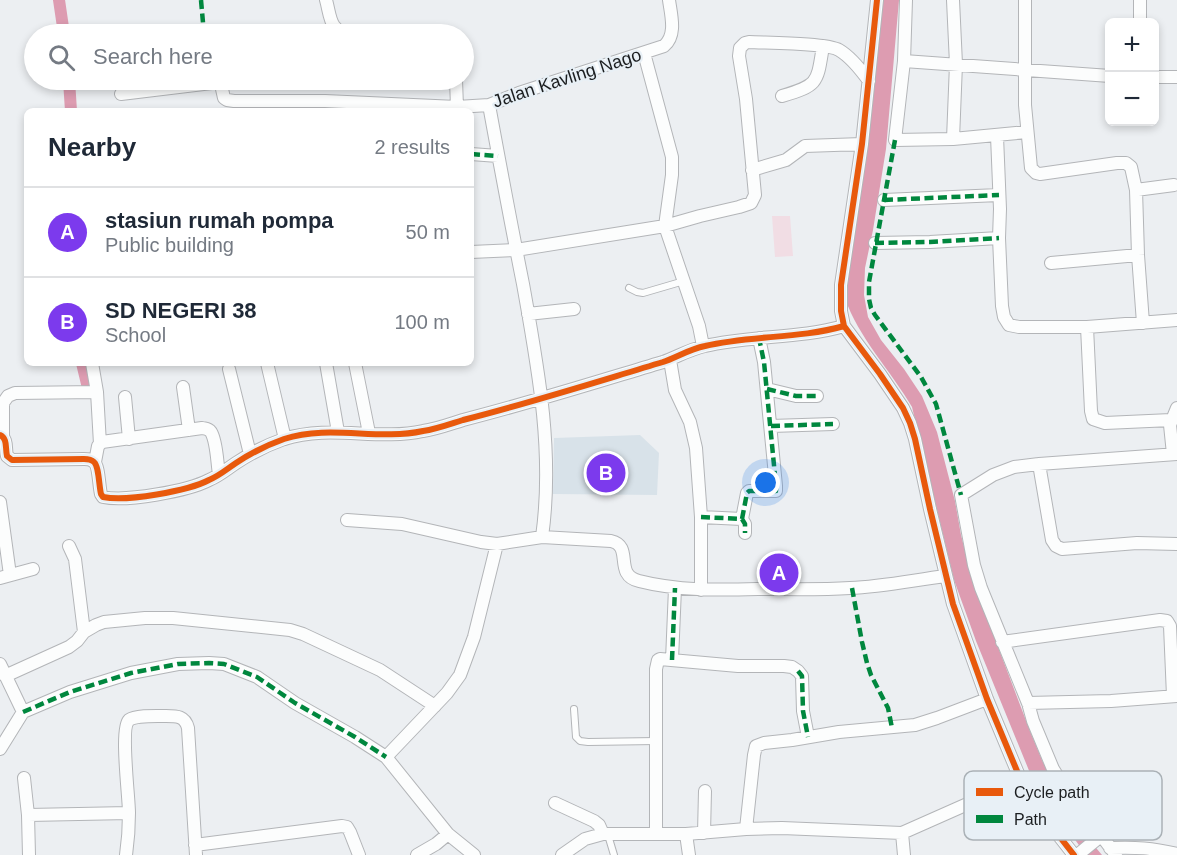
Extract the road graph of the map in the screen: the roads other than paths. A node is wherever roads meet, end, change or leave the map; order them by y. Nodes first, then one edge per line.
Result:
1 (326, 0) edge
2 (669, 0) edge
3 (877, 0) edge
4 (906, 0) edge
5 (953, 0) edge
6 (1025, 0) edge
7 (1140, 0) edge
8 (1140, 18) edge
9 (333, 24) edge
10 (824, 46) junction
11 (644, 53) junction
12 (904, 61) junction
13 (956, 64) junction
14 (1025, 70) junction
15 (1105, 76) edge
16 (1159, 77) edge
17 (1177, 77) edge
18 (869, 81) junction
19 (151, 90) edge
20 (222, 90) edge
21 (457, 90) edge
22 (121, 94) dead end
23 (782, 96) dead end
24 (225, 105) edge
25 (489, 105) junction
26 (458, 107) junction
27 (1027, 132) junction
28 (997, 136) junction
29 (953, 139) junction
30 (862, 144) junction
31 (474, 154) edge
32 (498, 156) junction
33 (752, 170) junction
34 (1174, 185) dead end
35 (1136, 190) junction
36 (999, 195) junction
37 (884, 200) dead end
38 (665, 226) junction
39 (999, 238) junction
40 (875, 243) dead end
41 (516, 249) junction
42 (474, 252) edge
43 (1138, 255) junction
44 (1051, 263) dead end
45 (684, 281) junction
46 (629, 288) dead end
47 (574, 309) dead end
48 (528, 314) junction
49 (1177, 320) edge
50 (1143, 322) junction
51 (844, 326) junction
52 (1087, 327) junction
53 (759, 338) junction
54 (704, 346) junction
55 (670, 360) junction
56 (94, 366) edge
57 (268, 366) edge
58 (327, 366) edge
59 (356, 366) edge
60 (229, 369) dead end
61 (183, 387) dead end
62 (767, 389) junction
63 (97, 392) junction
64 (818, 396) dead end
65 (125, 397) dead end
66 (542, 398) junction
67 (1177, 408) edge
68 (1171, 420) junction
69 (833, 424) dead end
70 (771, 426) junction
71 (189, 430) junction
72 (338, 432) junction
73 (369, 433) junction
74 (1, 436) edge
75 (129, 439) junction
76 (285, 439) junction
77 (100, 444) junction
78 (250, 454) junction
79 (1175, 454) edge
80 (94, 462) junction
81 (1039, 464) junction
82 (219, 474) junction
83 (0, 502) edge
84 (701, 517) junction
85 (742, 519) junction
86 (347, 520) dead end
87 (745, 533) dead end
88 (542, 537) junction
89 (497, 544) junction
90 (1177, 544) edge
91 (69, 546) dead end
92 (33, 569) dead end
93 (946, 576) junction
94 (5, 577) edge
95 (675, 588) junction
96 (701, 590) junction
97 (84, 632) junction
98 (1002, 642) junction
99 (672, 660) junction
100 (3, 670) edge
101 (1175, 696) edge
102 (987, 699) junction
103 (1028, 704) junction
104 (435, 706) junction
105 (574, 709) dead end
106 (23, 712) junction
107 (808, 737) junction
108 (656, 741) junction
109 (0, 749) edge
110 (386, 757) junction
111 (1016, 771) edge
112 (1054, 771) edge
113 (24, 778) dead end
114 (705, 791) dead end
115 (555, 803) dead end
116 (964, 806) edge
117 (129, 813) junction
118 (28, 815) junction
119 (746, 829) junction
120 (704, 832) junction
121 (902, 833) junction
122 (448, 834) junction
123 (606, 834) junction
124 (656, 834) junction
125 (686, 834) junction
126 (1065, 840) edge
127 (1096, 840) edge
128 (196, 850) edge
129 (1113, 851) edge
130 (1077, 854) edge
131 (1177, 854) edge
132 (29, 855) edge
133 (126, 855) edge
134 (359, 855) edge
135 (417, 855) edge
136 (474, 855) edge
137 (562, 855) edge
138 (614, 855) edge
139 (689, 855) edge
140 (904, 855) edge

1 - 9 street
2 - 11 street, Jalan Kavling Nago
3 - 18 street
4 - 12 street
5 - 13 street
6 - 14 street
7 - 8 street
10 - 18 street
10 - 23 street
10 - 33 street
11 - 25 street, Jalan Kavling Nago
11 - 38 street
12 - 13 street
12 - 29 street
13 - 14 street
13 - 29 street
14 - 15 street
14 - 27 street
16 - 17 street
18 - 30 street
19 - 22 street
20 - 24 street, Jalan Kavling Nago
21 - 26 street
24 - 26 street, Jalan Kavling Nago
25 - 26 street, Jalan Kavling Nago
25 - 32 street
27 - 28 street
27 - 35 street
28 - 29 street
28 - 36 street
30 - 33 street
30 - 51 street
31 - 32 street
32 - 41 street
33 - 38 street
34 - 35 street
35 - 43 street
36 - 37 street
36 - 39 street
38 - 41 street
38 - 45 street
39 - 40 street
39 - 52 street
41 - 42 street
41 - 48 street
43 - 44 street
43 - 50 street
45 - 46 lane
45 - 54 street
47 - 48 street
48 - 66 street
49 - 50 street
50 - 52 street
51 - 53 street
51 - 93 street
52 - 68 street
53 - 54 street
53 - 62 street
54 - 55 street
55 - 66 street
55 - 84 street
56 - 63 street
57 - 76 street
58 - 72 street
59 - 73 street
60 - 78 street
61 - 71 street
62 - 64 street
62 - 70 street
63 - 74 street
63 - 77 street
65 - 75 street
66 - 73 street
66 - 88 street
67 - 68 street
68 - 79 street
69 - 70 street
70 - 85 street
71 - 75 street
71 - 82 street
72 - 73 street
72 - 76 street
74 - 80 street
75 - 77 street
76 - 78 street
77 - 80 street
78 - 82 street
79 - 81 street
80 - 82 street
81 - 90 street
81 - 98 street
83 - 94 street
84 - 85 street
84 - 96 street
85 - 87 street
86 - 89 street
88 - 89 street
88 - 95 street
89 - 104 street
91 - 97 street
92 - 94 street
93 - 96 street
93 - 102 street
95 - 96 street
95 - 99 street
97 - 100 street
97 - 104 street
98 - 101 street
98 - 103 street
99 - 107 street
99 - 108 street
100 - 106 street
101 - 103 street
102 - 107 street
102 - 111 street
103 - 112 street
104 - 110 street
105 - 108 lane
106 - 109 street
106 - 110 street
107 - 119 street
108 - 124 street
110 - 122 street
113 - 118 street
114 - 120 street
115 - 123 street
116 - 121 street
117 - 118 street
117 - 128 street
117 - 133 street
118 - 132 street
119 - 120 street
119 - 121 street
120 - 125 street
121 - 140 street
122 - 135 street
122 - 136 street
123 - 124 street
123 - 137 street
123 - 138 lane
124 - 125 street
125 - 139 street
126 - 130 street
127 - 130 street
128 - 134 street
129 - 131 street

